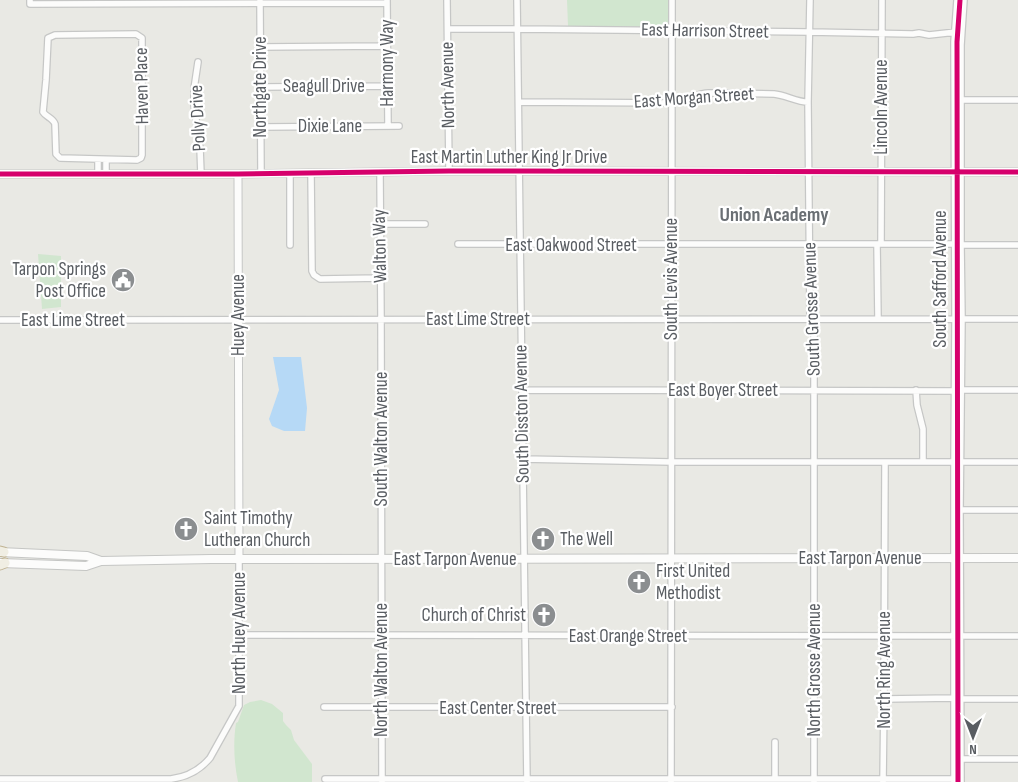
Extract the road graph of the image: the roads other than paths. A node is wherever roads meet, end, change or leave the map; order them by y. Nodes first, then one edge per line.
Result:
1 (447, 0) edge
2 (517, 0) edge
3 (672, 0) edge
4 (810, 0) edge
5 (882, 0) edge
6 (956, 0) edge
7 (964, 0) edge
8 (30, 2) edge
9 (260, 2) edge
10 (387, 2) edge
11 (518, 28) junction
12 (448, 29) junction
13 (672, 30) junction
14 (809, 32) junction
15 (958, 32) junction
16 (882, 33) junction
17 (387, 46) junction
18 (260, 47) junction
19 (198, 62) dead end
20 (387, 86) junction
21 (260, 87) junction
22 (954, 100) junction
23 (961, 100) junction
24 (1018, 100) edge
25 (519, 102) junction
26 (808, 102) junction
27 (672, 103) junction
28 (388, 126) junction
29 (399, 126) dead end
30 (260, 127) junction
31 (98, 160) junction
32 (106, 160) junction
33 (449, 171) junction
34 (671, 171) junction
35 (881, 171) junction
36 (958, 171) junction
37 (380, 172) junction
38 (519, 172) junction
39 (808, 172) junction
40 (1018, 172) edge
41 (290, 173) junction
42 (311, 173) junction
43 (0, 174) edge
44 (98, 174) junction
45 (106, 174) junction
46 (201, 174) junction
47 (238, 174) junction
48 (260, 174) junction
49 (380, 224) junction
50 (425, 224) dead end
51 (458, 244) dead end
52 (809, 244) junction
53 (879, 244) junction
54 (957, 244) junction
55 (290, 245) dead end
56 (520, 245) junction
57 (671, 245) junction
58 (1018, 245) edge
59 (381, 278) junction
60 (381, 319) junction
61 (521, 319) junction
62 (671, 319) junction
63 (812, 319) junction
64 (878, 319) junction
65 (955, 319) junction
66 (962, 319) junction
67 (1018, 319) edge
68 (0, 320) edge
69 (238, 320) junction
70 (522, 390) junction
71 (671, 390) junction
72 (814, 390) junction
73 (916, 390) junction
74 (955, 390) junction
75 (962, 390) junction
76 (1018, 390) edge
77 (523, 459) junction
78 (671, 462) junction
79 (814, 462) junction
80 (885, 462) junction
81 (923, 462) junction
82 (954, 462) junction
83 (1018, 462) edge
84 (960, 510) junction
85 (1018, 510) edge
86 (1, 552) edge
87 (381, 558) junction
88 (524, 558) junction
89 (814, 558) junction
90 (885, 558) junction
91 (957, 558) junction
92 (1018, 558) edge
93 (239, 559) junction
94 (672, 559) junction
95 (101, 561) junction
96 (2, 564) edge
97 (239, 635) junction
98 (958, 635) junction
99 (381, 636) junction
100 (525, 636) junction
101 (672, 636) junction
102 (814, 636) junction
103 (884, 636) junction
104 (1018, 636) edge
105 (884, 698) junction
106 (958, 698) junction
107 (1018, 699) edge
108 (324, 707) dead end
109 (381, 707) junction
110 (672, 707) junction
111 (526, 708) junction
112 (775, 742) dead end
113 (961, 759) junction
114 (1018, 759) edge
115 (775, 778) junction
116 (0, 779) edge
117 (324, 779) dead end
118 (382, 780) edge
119 (527, 780) edge
120 (671, 780) edge
121 (814, 780) edge
122 (883, 781) edge
123 (954, 781) edge
124 (961, 782) edge

1 - 12 street, North Avenue
2 - 11 street, South Disston Avenue
3 - 13 street, South Levis Avenue
4 - 14 street, South Grosse Avenue
5 - 16 street, Lincoln Avenue
6 - 15 street, South Safford Avenue
7 - 15 street, South Safford Avenue
8 - 9 street
9 - 10 street
9 - 18 street, Northgate Drive
10 - 17 street, Harmony Way
11 - 12 street, East Harrison Street
11 - 13 street, East Harrison Street
11 - 25 street, South Disston Avenue
12 - 33 street, North Avenue
13 - 14 street, East Harrison Street
13 - 27 street, South Levis Avenue
14 - 16 street, East Harrison Street
14 - 26 street, South Grosse Avenue
15 - 16 street, East Harrison Street
15 - 22 street, South Safford Avenue
15 - 23 street, South Safford Avenue
16 - 35 street, Lincoln Avenue
17 - 18 street
17 - 20 street, Harmony Way
18 - 21 street, Northgate Drive
19 - 46 street, Polly Drive
20 - 21 street, Seagull Drive
20 - 28 street, Harmony Way
21 - 30 street, Northgate Drive
22 - 23 street
22 - 36 street, South Safford Avenue
23 - 24 street
23 - 36 street, South Safford Avenue
25 - 27 street, East Morgan Street
25 - 38 street, South Disston Avenue
26 - 27 street, East Morgan Street
26 - 39 street, South Grosse Avenue
27 - 34 street, South Levis Avenue
28 - 29 street, Dixie Lane
28 - 30 street, Dixie Lane
30 - 48 street, Northgate Drive
31 - 32 street, Haven Place
31 - 32 street, Haven Place
31 - 44 street
32 - 45 street
33 - 37 street, East Martin Luther King Jr Drive
33 - 38 street, East Martin Luther King Jr Drive
34 - 38 street, East Martin Luther King Jr Drive
34 - 39 street, East Martin Luther King Jr Drive
34 - 57 street, South Levis Avenue
35 - 36 street, East Martin Luther King Jr Drive
35 - 39 street, East Martin Luther King Jr Drive
35 - 53 street, Lincoln Avenue
36 - 40 street, East Martin Luther King Jr Drive
36 - 54 street, South Safford Avenue
37 - 42 street, East Martin Luther King Jr Drive
37 - 49 street, Walton Way
38 - 56 street, South Disston Avenue
39 - 52 street, South Grosse Avenue
41 - 42 street, East Martin Luther King Jr Drive
41 - 48 street, East Martin Luther King Jr Drive
41 - 55 street
42 - 59 street
43 - 44 street, East Martin Luther King Jr Drive
44 - 45 street, East Martin Luther King Jr Drive
45 - 46 street, East Martin Luther King Jr Drive
46 - 47 street, East Martin Luther King Jr Drive
47 - 48 street, East Martin Luther King Jr Drive
47 - 69 street, Huey Avenue
49 - 50 street
49 - 59 street, Walton Way
51 - 56 street, East Oakwood Street
52 - 53 street, East Oakwood Street
52 - 57 street, East Oakwood Street
52 - 63 street, South Grosse Avenue
53 - 54 street, East Oakwood Street
53 - 64 street, Lincoln Avenue
54 - 58 street, East Oakwood Street
54 - 65 street, South Safford Avenue
54 - 66 street, South Safford Avenue
56 - 57 street, East Oakwood Street
56 - 61 street, South Disston Avenue
57 - 62 street, South Levis Avenue
59 - 60 street, Walton Way
60 - 61 street, East Lime Street
60 - 69 street, East Lime Street
60 - 87 street, South Walton Avenue
61 - 62 street, East Lime Street
61 - 70 street, South Disston Avenue
62 - 63 street, East Lime Street
62 - 71 street, South Levis Avenue
63 - 64 street, East Lime Street
63 - 72 street, South Grosse Avenue
64 - 65 street, East Lime Street
65 - 74 street, South Safford Avenue
66 - 67 street
66 - 75 street, South Safford Avenue
68 - 69 street, East Lime Street
69 - 93 street, Huey Avenue
70 - 71 street, East Boyer Street
70 - 77 street, South Disston Avenue
71 - 72 street, East Boyer Street
71 - 78 street, South Levis Avenue
72 - 73 street, East Boyer Street
72 - 79 street, South Grosse Avenue
73 - 74 street, East Boyer Street
73 - 81 street
74 - 82 street, South Safford Avenue
75 - 76 street
75 - 82 street, South Safford Avenue
77 - 78 street
77 - 88 street, South Disston Avenue
78 - 79 street
78 - 94 street, South Levis Avenue
79 - 80 street
79 - 89 street, South Grosse Avenue
80 - 81 street
80 - 90 street, North Ring Avenue
81 - 82 street
82 - 83 street
82 - 84 street, South Safford Avenue
82 - 91 street, South Safford Avenue
84 - 85 street
84 - 91 street, South Safford Avenue
86 - 95 main road, East Tarpon Avenue
87 - 88 main road, East Tarpon Avenue
87 - 93 main road, East Tarpon Avenue
87 - 99 street, North Walton Avenue
88 - 94 main road, East Tarpon Avenue
88 - 100 street, South Disston Avenue
89 - 90 main road, East Tarpon Avenue
89 - 94 main road, East Tarpon Avenue
89 - 102 street, North Grosse Avenue
90 - 91 main road, East Tarpon Avenue
90 - 103 street, North Ring Avenue
91 - 92 main road, East Tarpon Avenue
91 - 98 street
93 - 95 main road, East Tarpon Avenue
93 - 97 street, North Huey Avenue
94 - 101 street, South Levis Avenue
95 - 96 main road, East Tarpon Avenue
97 - 99 street, East Orange Street
97 - 116 street, North Huey Avenue
98 - 103 street, East Orange Street
98 - 104 street, East Orange Street
98 - 106 street
99 - 100 street, East Orange Street
99 - 109 street, North Walton Avenue
100 - 101 street, East Orange Street
100 - 111 street, South Disston Avenue
101 - 102 street, East Orange Street
101 - 110 street, South Levis Avenue
102 - 103 street, East Orange Street
102 - 121 street, North Grosse Avenue
103 - 105 street, North Ring Avenue
105 - 106 street
105 - 122 street, North Ring Avenue
106 - 107 street
106 - 113 street
106 - 123 street
108 - 109 street, East Center Street
109 - 111 street, East Center Street
109 - 118 street, North Walton Avenue
110 - 111 street, East Center Street
110 - 120 street, South Levis Avenue
111 - 119 street, South Disston Avenue
112 - 115 street
113 - 114 street
113 - 124 street
115 - 120 street
115 - 121 street
117 - 118 street
118 - 119 street
119 - 120 street
121 - 122 street
122 - 123 street

